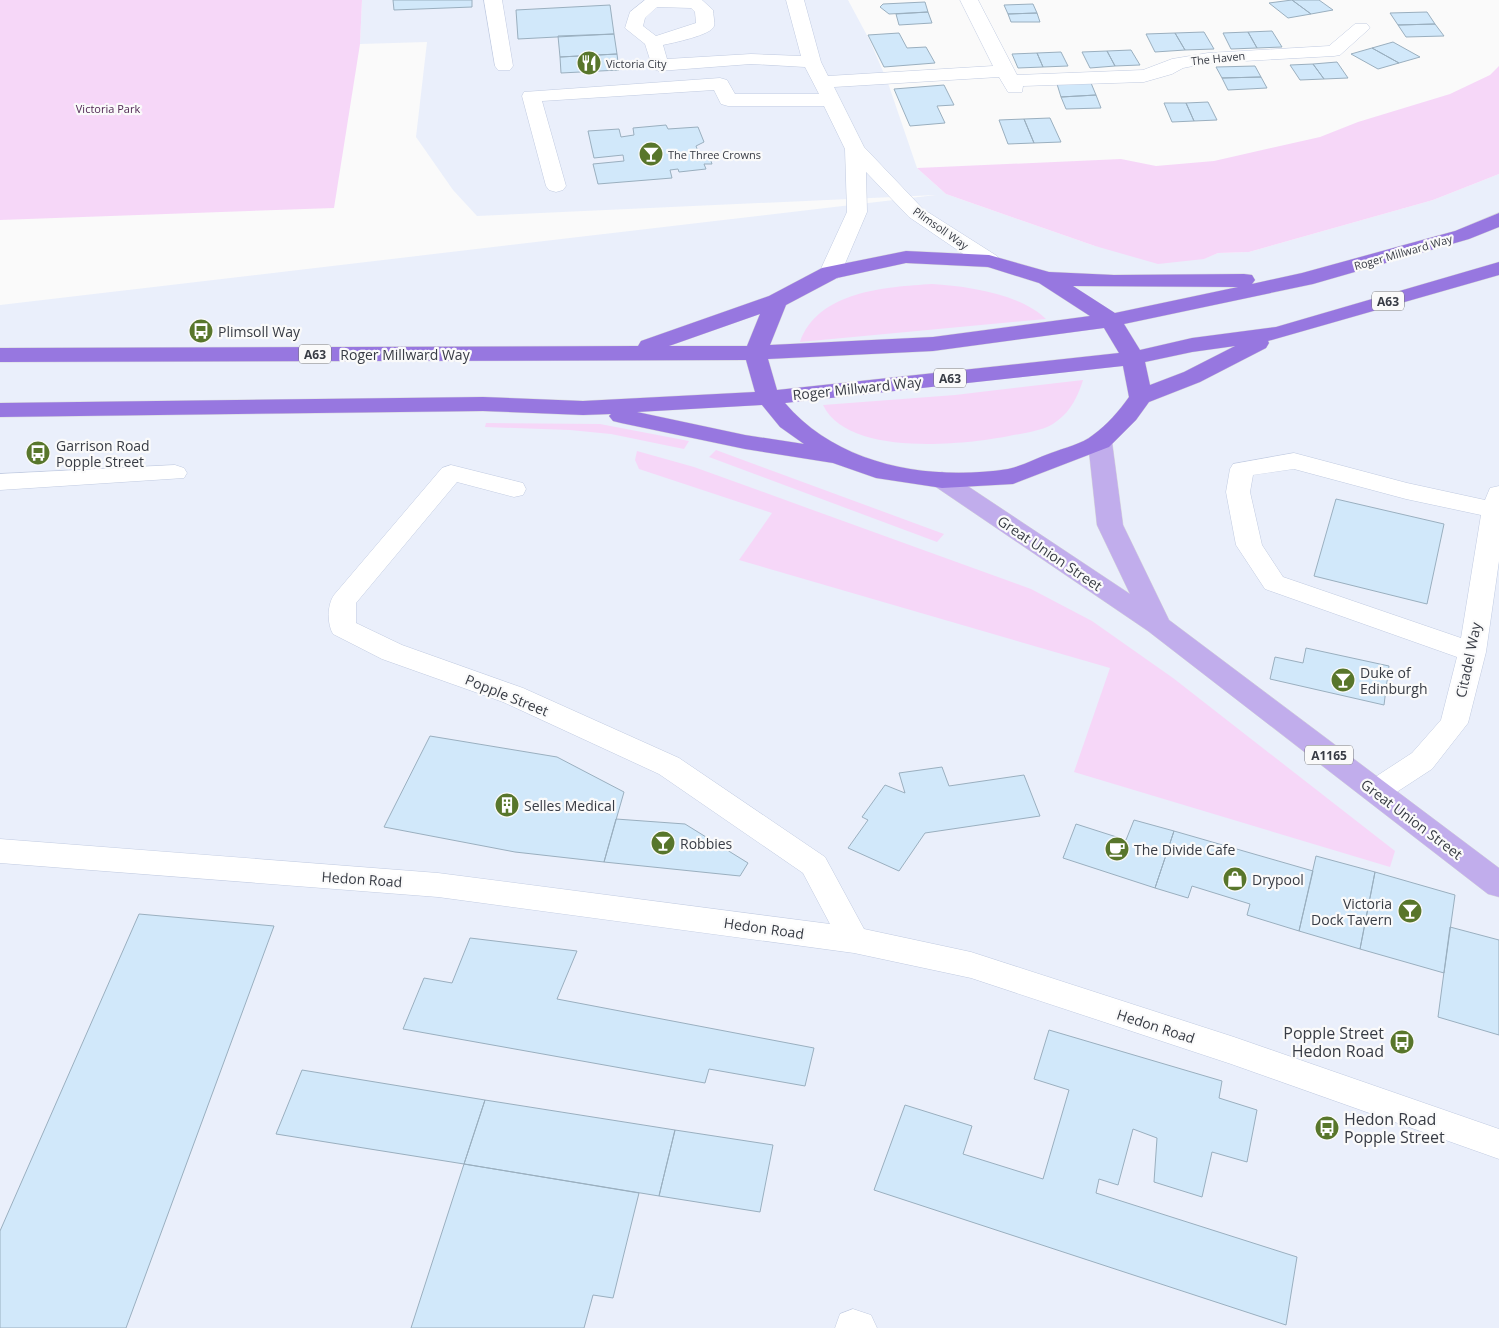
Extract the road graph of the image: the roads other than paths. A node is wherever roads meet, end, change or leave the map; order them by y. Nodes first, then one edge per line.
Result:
1 (493, 0) edge
2 (795, 0) edge
3 (969, 0) edge
4 (800, 20) junction
5 (1361, 28) dead end
6 (653, 42) dead end
7 (751, 59) junction
8 (812, 62) junction
9 (504, 66) dead end
10 (1010, 80) junction
11 (821, 82) junction
12 (830, 100) junction
13 (855, 149) junction
14 (556, 186) dead end
15 (1499, 219) edge
16 (989, 261) junction
17 (1499, 268) edge
18 (830, 273) junction
19 (1047, 278) junction
20 (1305, 279) junction
21 (777, 301) junction
22 (1111, 320) junction
23 (1278, 333) junction
24 (631, 352) junction
25 (755, 354) junction
26 (0, 355) edge
27 (1133, 358) junction
28 (1141, 397) junction
29 (768, 398) junction
30 (583, 408) junction
31 (0, 410) edge
32 (1100, 442) junction
33 (839, 458) junction
34 (175, 473) dead end
35 (942, 480) junction
36 (0, 482) edge
37 (514, 489) dead end
38 (1496, 502) edge
39 (1158, 625) junction
40 (1472, 652) junction
41 (1376, 791) junction
42 (0, 851) edge
43 (1499, 885) edge
44 (854, 940) junction
45 (1499, 1144) edge

1 - 9 street
2 - 4 street, Plimsoll Way
3 - 10 street
4 - 7 street
4 - 8 street, Plimsoll Way
5 - 10 street, The Haven
6 - 7 street
7 - 8 street
8 - 11 street, Plimsoll Way
10 - 11 street, The Haven
11 - 12 street, Plimsoll Way
12 - 13 street, Plimsoll Way
12 - 14 street
13 - 16 street, Plimsoll Way
13 - 18 street, Plimsoll Way
15 - 20 highway, Roger Millward Way / A63
16 - 18 highway, Roger Millward Way
16 - 19 highway, Roger Millward Way
17 - 23 highway, Roger Millward Way / A63
18 - 21 highway, Roger Millward Way
19 - 20 highway, Roger Millward Way / A63
19 - 22 highway
20 - 22 highway, Roger Millward Way / A63
21 - 24 highway, Roger Millward Way / A63
21 - 25 highway
22 - 25 highway, Roger Millward Way / A63
22 - 27 highway
23 - 27 highway, Roger Millward Way / A63
23 - 28 highway, Roger Millward Way / A63
24 - 25 highway, Roger Millward Way / A63
24 - 26 highway, Roger Millward Way / A63
25 - 29 highway
27 - 28 highway
27 - 29 highway, Roger Millward Way / A63
28 - 32 highway
29 - 30 highway, Roger Millward Way / A63
29 - 33 highway
30 - 31 highway, Roger Millward Way / A63
30 - 33 highway, Roger Millward Way / A63
32 - 35 highway
32 - 39 main road, Great Union Street / A1165
33 - 35 highway
34 - 36 street
35 - 39 main road, Great Union Street / A1165
37 - 44 street, Popple Street
38 - 40 street, Citadel Way
38 - 40 street
39 - 41 main road, Great Union Street / A1165
40 - 41 street, Citadel Way
41 - 43 main road, Great Union Street / A1165
42 - 44 street, Hedon Road
44 - 45 street, Hedon Road

